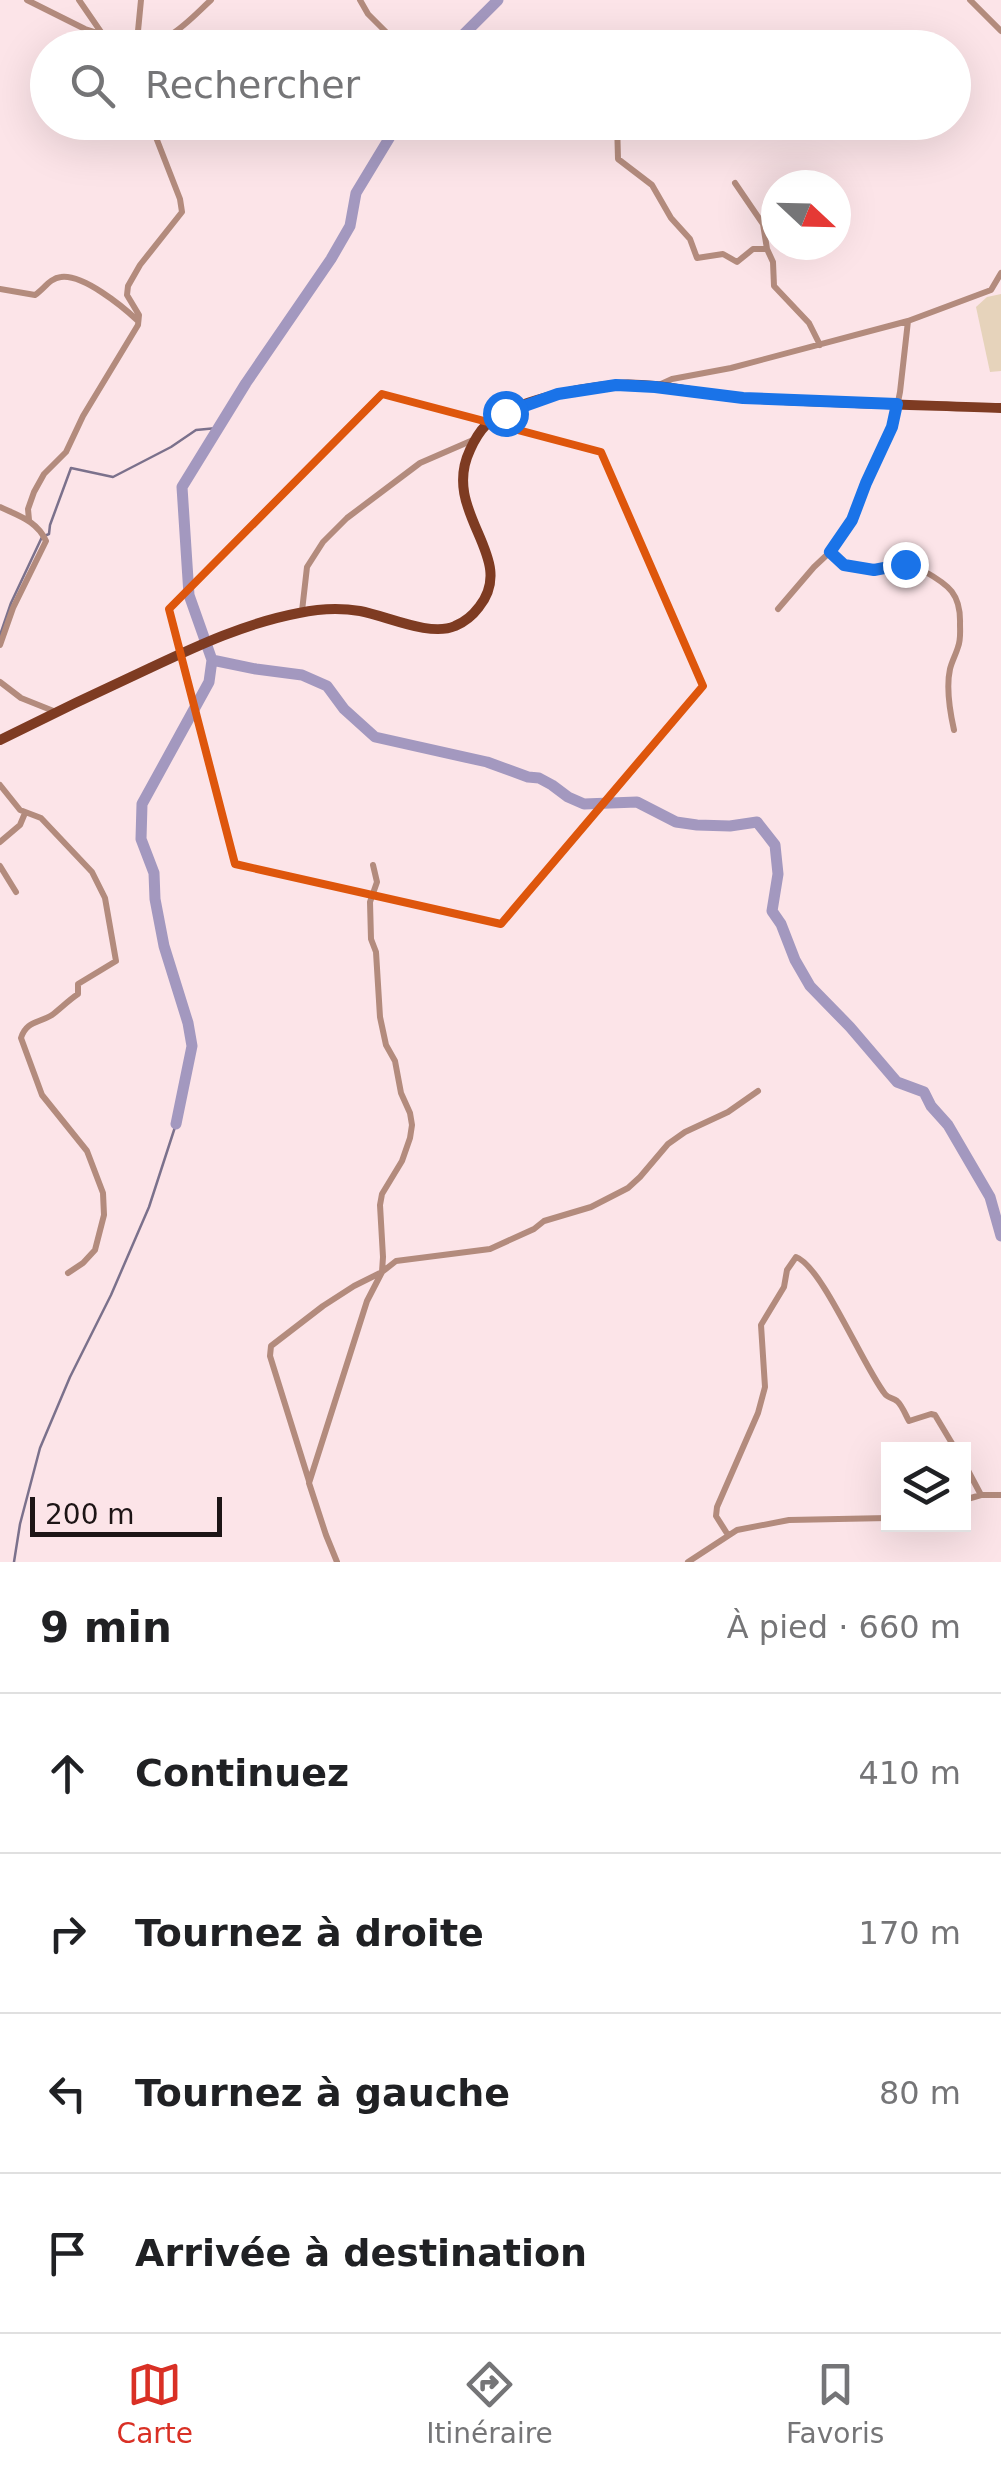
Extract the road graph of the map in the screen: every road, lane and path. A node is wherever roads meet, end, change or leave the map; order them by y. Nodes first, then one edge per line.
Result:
1 (27, 0) edge
2 (79, 0) edge
3 (140, 0) edge
4 (211, 0) edge
5 (360, 0) edge
6 (970, 0) edge
7 (89, 30) edge
8 (98, 30) edge
9 (138, 30) edge
10 (179, 30) edge
11 (384, 30) edge
12 (1001, 31) edge
13 (157, 140) edge
14 (618, 140) edge
15 (735, 183) dead end
16 (761, 221) edge
17 (761, 249) edge
18 (772, 260) edge
19 (1001, 274) edge
20 (1001, 288) edge
21 (0, 289) edge
22 (991, 290) junction
23 (137, 320) junction
24 (908, 320) junction
25 (820, 345) junction
26 (655, 387) junction
27 (897, 404) junction
28 (1001, 408) edge
29 (475, 439) junction
30 (0, 507) edge
31 (29, 520) junction
32 (830, 552) junction
33 (778, 609) dead end
34 (302, 612) junction
35 (0, 645) edge
36 (0, 682) edge
37 (56, 712) junction
38 (954, 730) dead end
39 (0, 740) edge
40 (0, 785) edge
41 (25, 813) junction
42 (0, 842) edge
43 (373, 864) dead end
44 (0, 866) edge
45 (16, 892) dead end
46 (758, 1091) dead end
47 (382, 1272) junction
48 (68, 1274) dead end
49 (951, 1442) edge
50 (971, 1475) edge
51 (309, 1483) junction
52 (1001, 1494) edge
53 (982, 1495) junction
54 (971, 1498) edge
55 (881, 1518) edge
56 (728, 1535) junction
57 (338, 1562) edge
58 (688, 1562) edge

1 - 7 street
2 - 8 street
3 - 9 street
4 - 10 street
5 - 11 street
6 - 12 street
13 - 23 street
14 - 17 street
15 - 16 street
18 - 25 street
19 - 22 street
20 - 22 street
21 - 23 street
22 - 24 street
23 - 31 street
24 - 25 street
24 - 27 street
25 - 26 street
26 - 27 main road
26 - 29 main road
27 - 28 main road
27 - 32 street
29 - 34 street
29 - 34 main road
30 - 31 street
31 - 35 street
32 - 33 street
32 - 38 street
34 - 37 main road
36 - 37 street
37 - 39 main road
40 - 41 street
41 - 42 street
41 - 48 street
43 - 47 street
44 - 45 street
46 - 47 street
47 - 51 street
47 - 51 street
49 - 56 street
50 - 53 street
51 - 57 street
52 - 53 street
53 - 54 street
55 - 56 street
56 - 58 street

